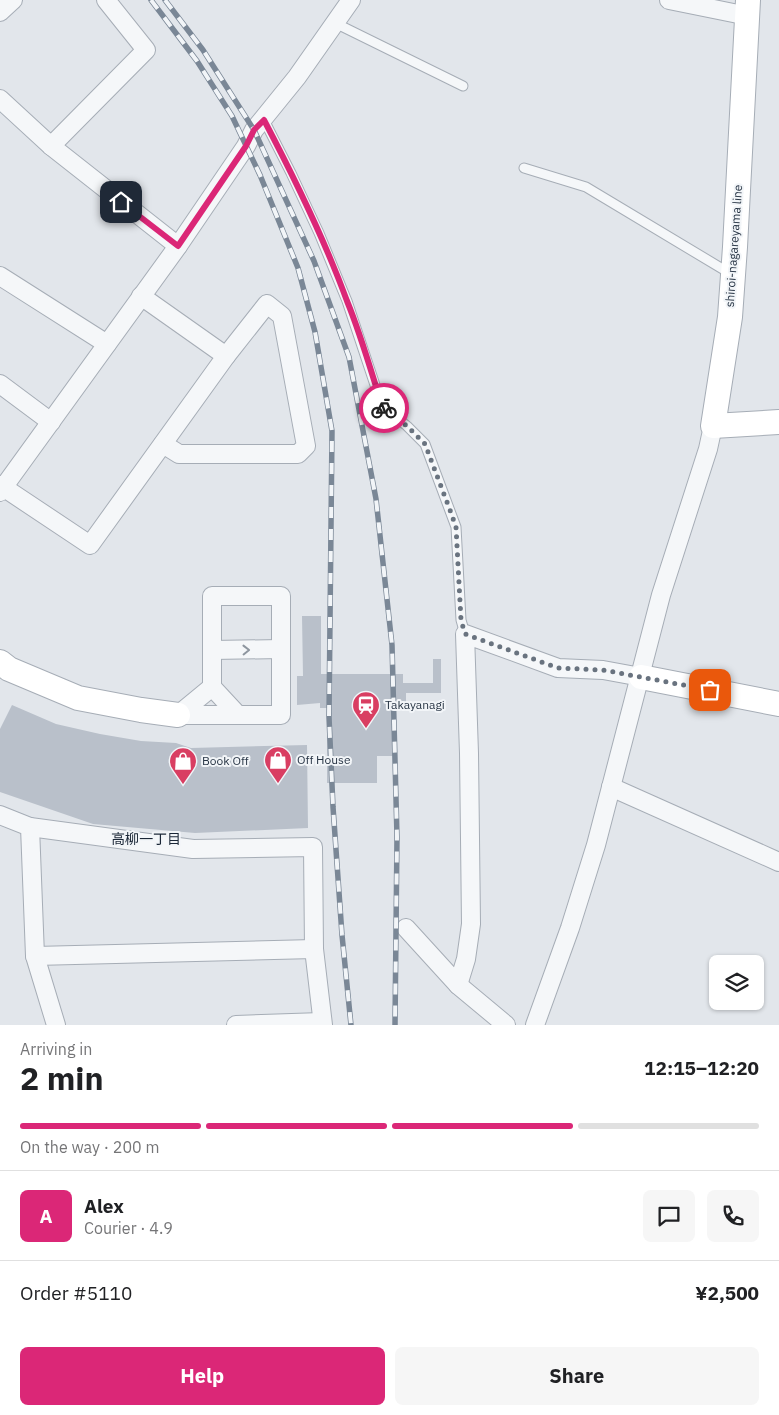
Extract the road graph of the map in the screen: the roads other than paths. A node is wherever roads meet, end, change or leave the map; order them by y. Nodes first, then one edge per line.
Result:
1 (12, 0) edge
2 (106, 0) edge
3 (351, 0) edge
4 (669, 0) edge
5 (748, 8) edge
6 (0, 12) edge
7 (335, 24) junction
8 (463, 86) dead end
9 (3, 107) edge
10 (264, 120) junction
11 (51, 146) junction
12 (524, 168) dead end
13 (178, 246) junction
14 (0, 276) edge
15 (733, 276) junction
16 (142, 296) junction
17 (107, 344) junction
18 (226, 356) junction
19 (0, 384) edge
20 (51, 422) junction
21 (779, 422) edge
22 (713, 426) junction
23 (163, 444) junction
24 (1, 488) edge
25 (465, 634) junction
26 (281, 649) junction
27 (212, 650) junction
28 (0, 662) edge
29 (641, 677) junction
30 (212, 687) junction
31 (779, 704) edge
32 (178, 715) junction
33 (238, 715) junction
34 (611, 787) junction
35 (0, 815) edge
36 (30, 827) junction
37 (779, 862) edge
38 (406, 928) dead end
39 (314, 949) junction
40 (35, 956) junction
41 (458, 986) junction
42 (322, 1024) edge
43 (56, 1025) edge
44 (236, 1025) edge
45 (506, 1025) edge
46 (535, 1025) edge

1 - 6 street
2 - 11 street
3 - 7 street
4 - 5 street
5 - 15 main road, shiroi-nagareyama line
7 - 8 lane
7 - 10 street
9 - 11 street
10 - 13 street
10 - 25 lane
11 - 13 street
12 - 15 lane
13 - 16 street
14 - 17 street
15 - 22 main road, shiroi-nagareyama line
16 - 17 street
16 - 18 street
17 - 20 street
18 - 23 street
18 - 23 street
19 - 20 street
20 - 24 street
21 - 22 main road
22 - 29 street
23 - 24 street
25 - 29 street
25 - 41 street
27 -> 26 street
26 - 27 street
26 - 33 street
27 - 30 street
28 - 32 main road
29 - 31 main road
29 - 34 street
30 - 32 street
30 - 33 street
32 - 33 street
34 - 37 street
34 - 46 street
35 - 36 street
36 - 39 street
36 - 40 street
38 - 41 street
39 - 40 street
39 - 42 street
40 - 43 street
41 - 45 street
42 - 44 street

